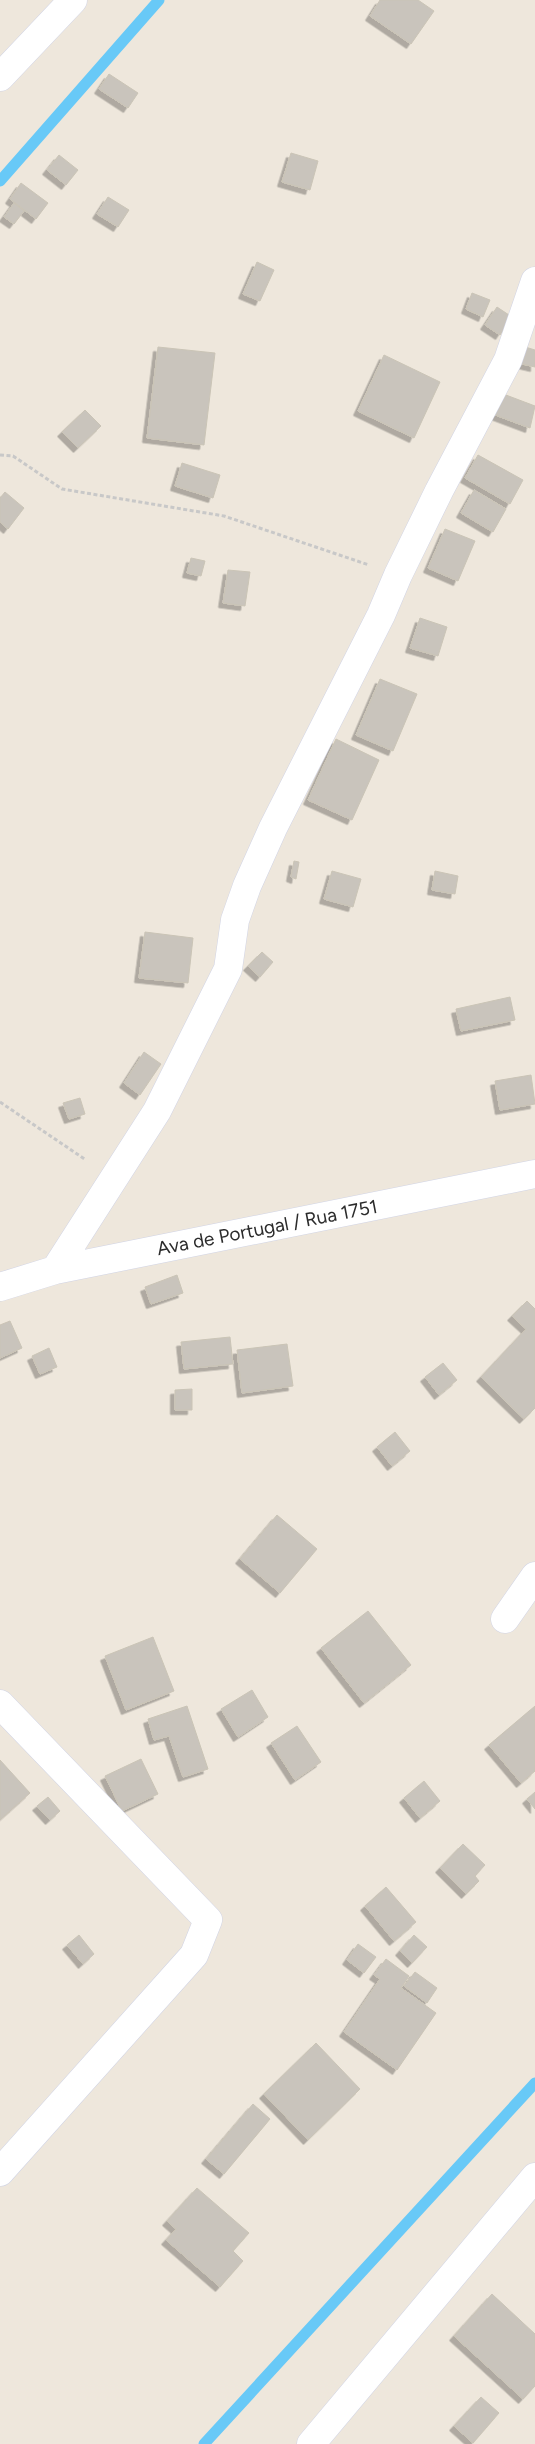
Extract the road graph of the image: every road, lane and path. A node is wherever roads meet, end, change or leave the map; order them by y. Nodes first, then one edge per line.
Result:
1 (60, 3) edge
2 (0, 77) edge
3 (535, 281) edge
4 (0, 455) edge
5 (398, 575) junction
6 (0, 1102) edge
7 (535, 1174) edge
8 (113, 1179) junction
9 (56, 1270) junction
10 (0, 1287) edge
11 (535, 1576) edge
12 (505, 1619) dead end
13 (0, 1704) edge
14 (0, 2172) edge
15 (535, 2177) edge
16 (311, 2444) edge

1 - 2 street
3 - 5 street
4 - 5 path
5 - 8 street
6 - 8 path
7 - 9 street, Ava de Portugal / Rua 1751
8 - 9 street
9 - 10 street, Ava de Portugal / Rua 1751
11 - 12 street
13 - 14 street
15 - 16 street

